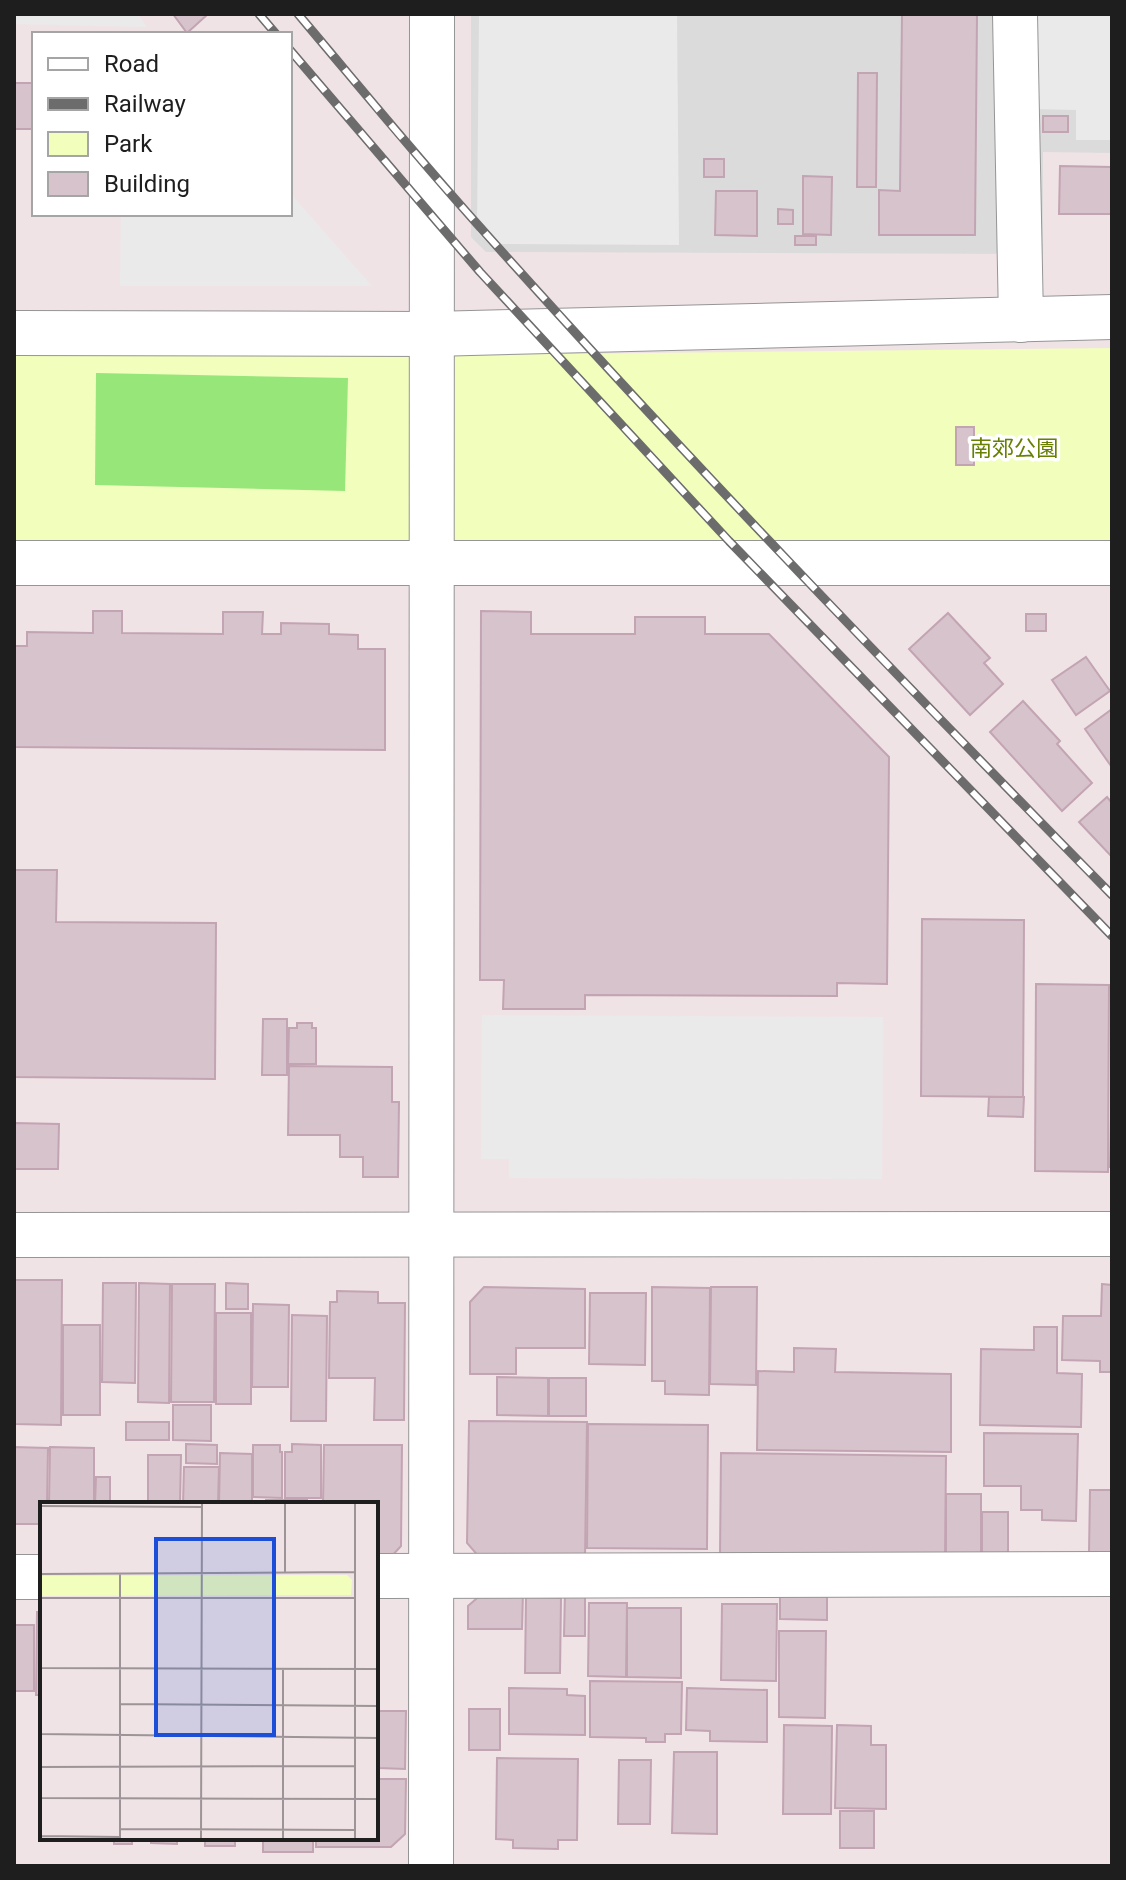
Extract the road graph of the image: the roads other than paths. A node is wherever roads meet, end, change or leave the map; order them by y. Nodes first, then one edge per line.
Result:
1 (432, 14) edge
2 (1015, 14) edge
3 (1112, 317) edge
4 (1021, 320) junction
5 (14, 333) edge
6 (432, 334) junction
7 (14, 563) edge
8 (431, 563) junction
9 (1112, 563) edge
10 (1112, 1234) edge
11 (14, 1235) edge
12 (431, 1235) junction
13 (1112, 1574) edge
14 (378, 1576) edge
15 (431, 1576) junction
16 (14, 1577) edge
17 (40, 1577) edge
18 (431, 1866) edge

1 - 6 street
2 - 4 street
3 - 4 street
4 - 6 street
5 - 6 street
6 - 8 street
7 - 8 street
8 - 9 street
8 - 12 street
10 - 12 street
11 - 12 street
12 - 15 street
13 - 15 street
14 - 15 street
15 - 18 street
16 - 17 street

